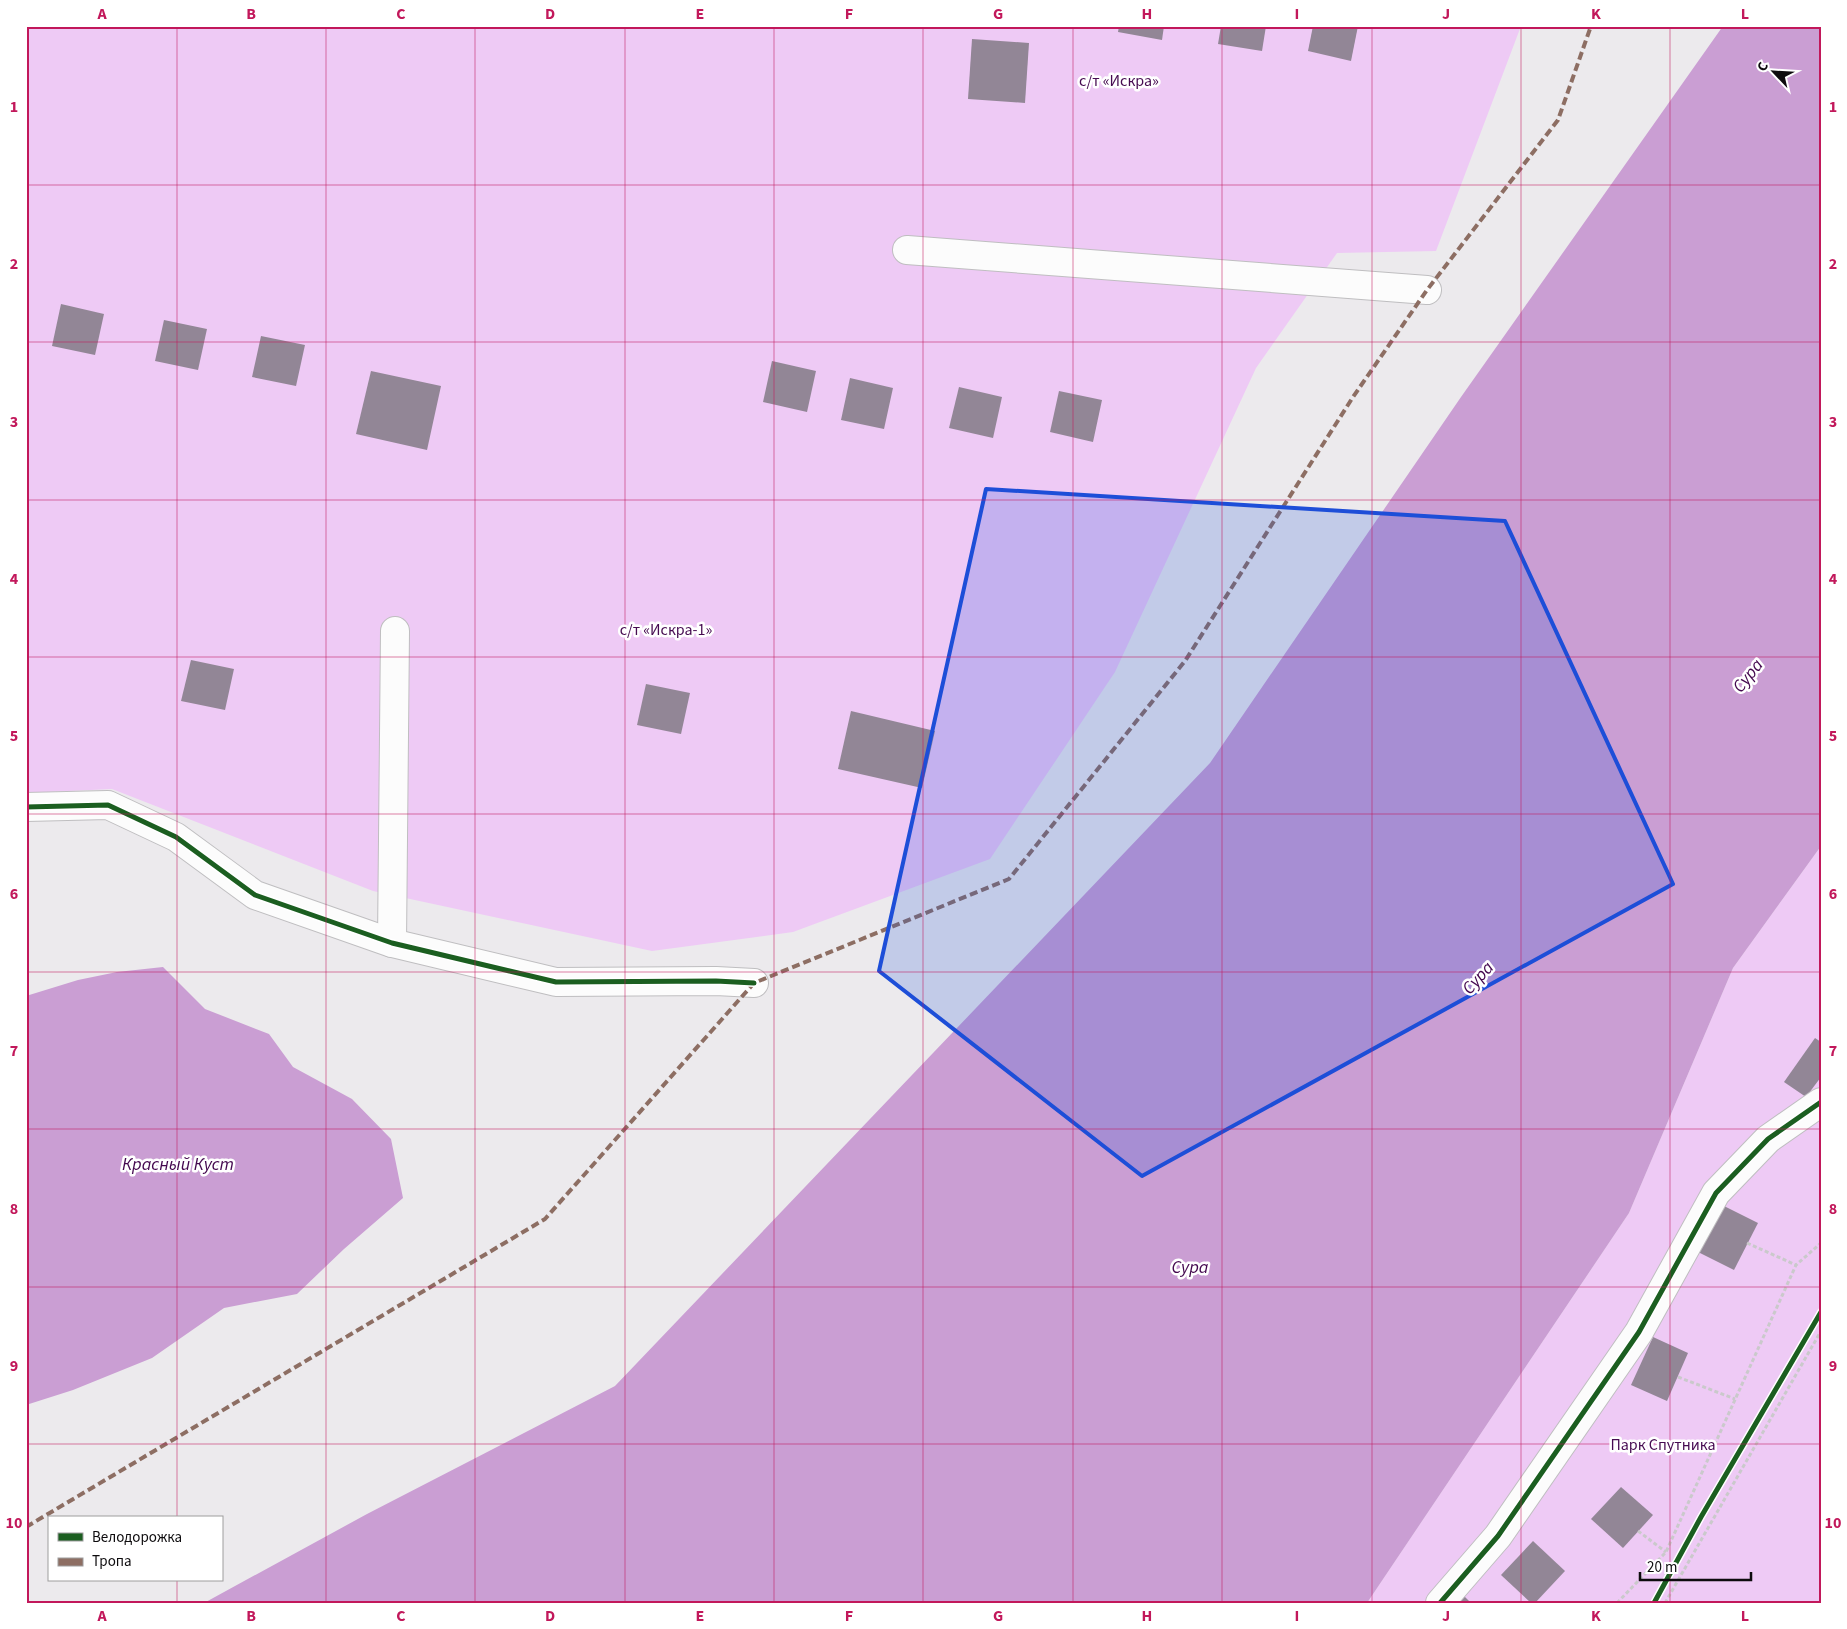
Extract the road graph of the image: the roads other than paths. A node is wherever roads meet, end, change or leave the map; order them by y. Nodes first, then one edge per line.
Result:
1 (907, 250) dead end
2 (1427, 290) dead end
3 (395, 631) dead end
4 (26, 807) edge
5 (392, 943) junction
6 (754, 984) dead end
7 (1821, 1102) edge
8 (1440, 1603) edge

1 - 2 street
3 - 5 street
4 - 5 street
5 - 6 street
7 - 8 street

